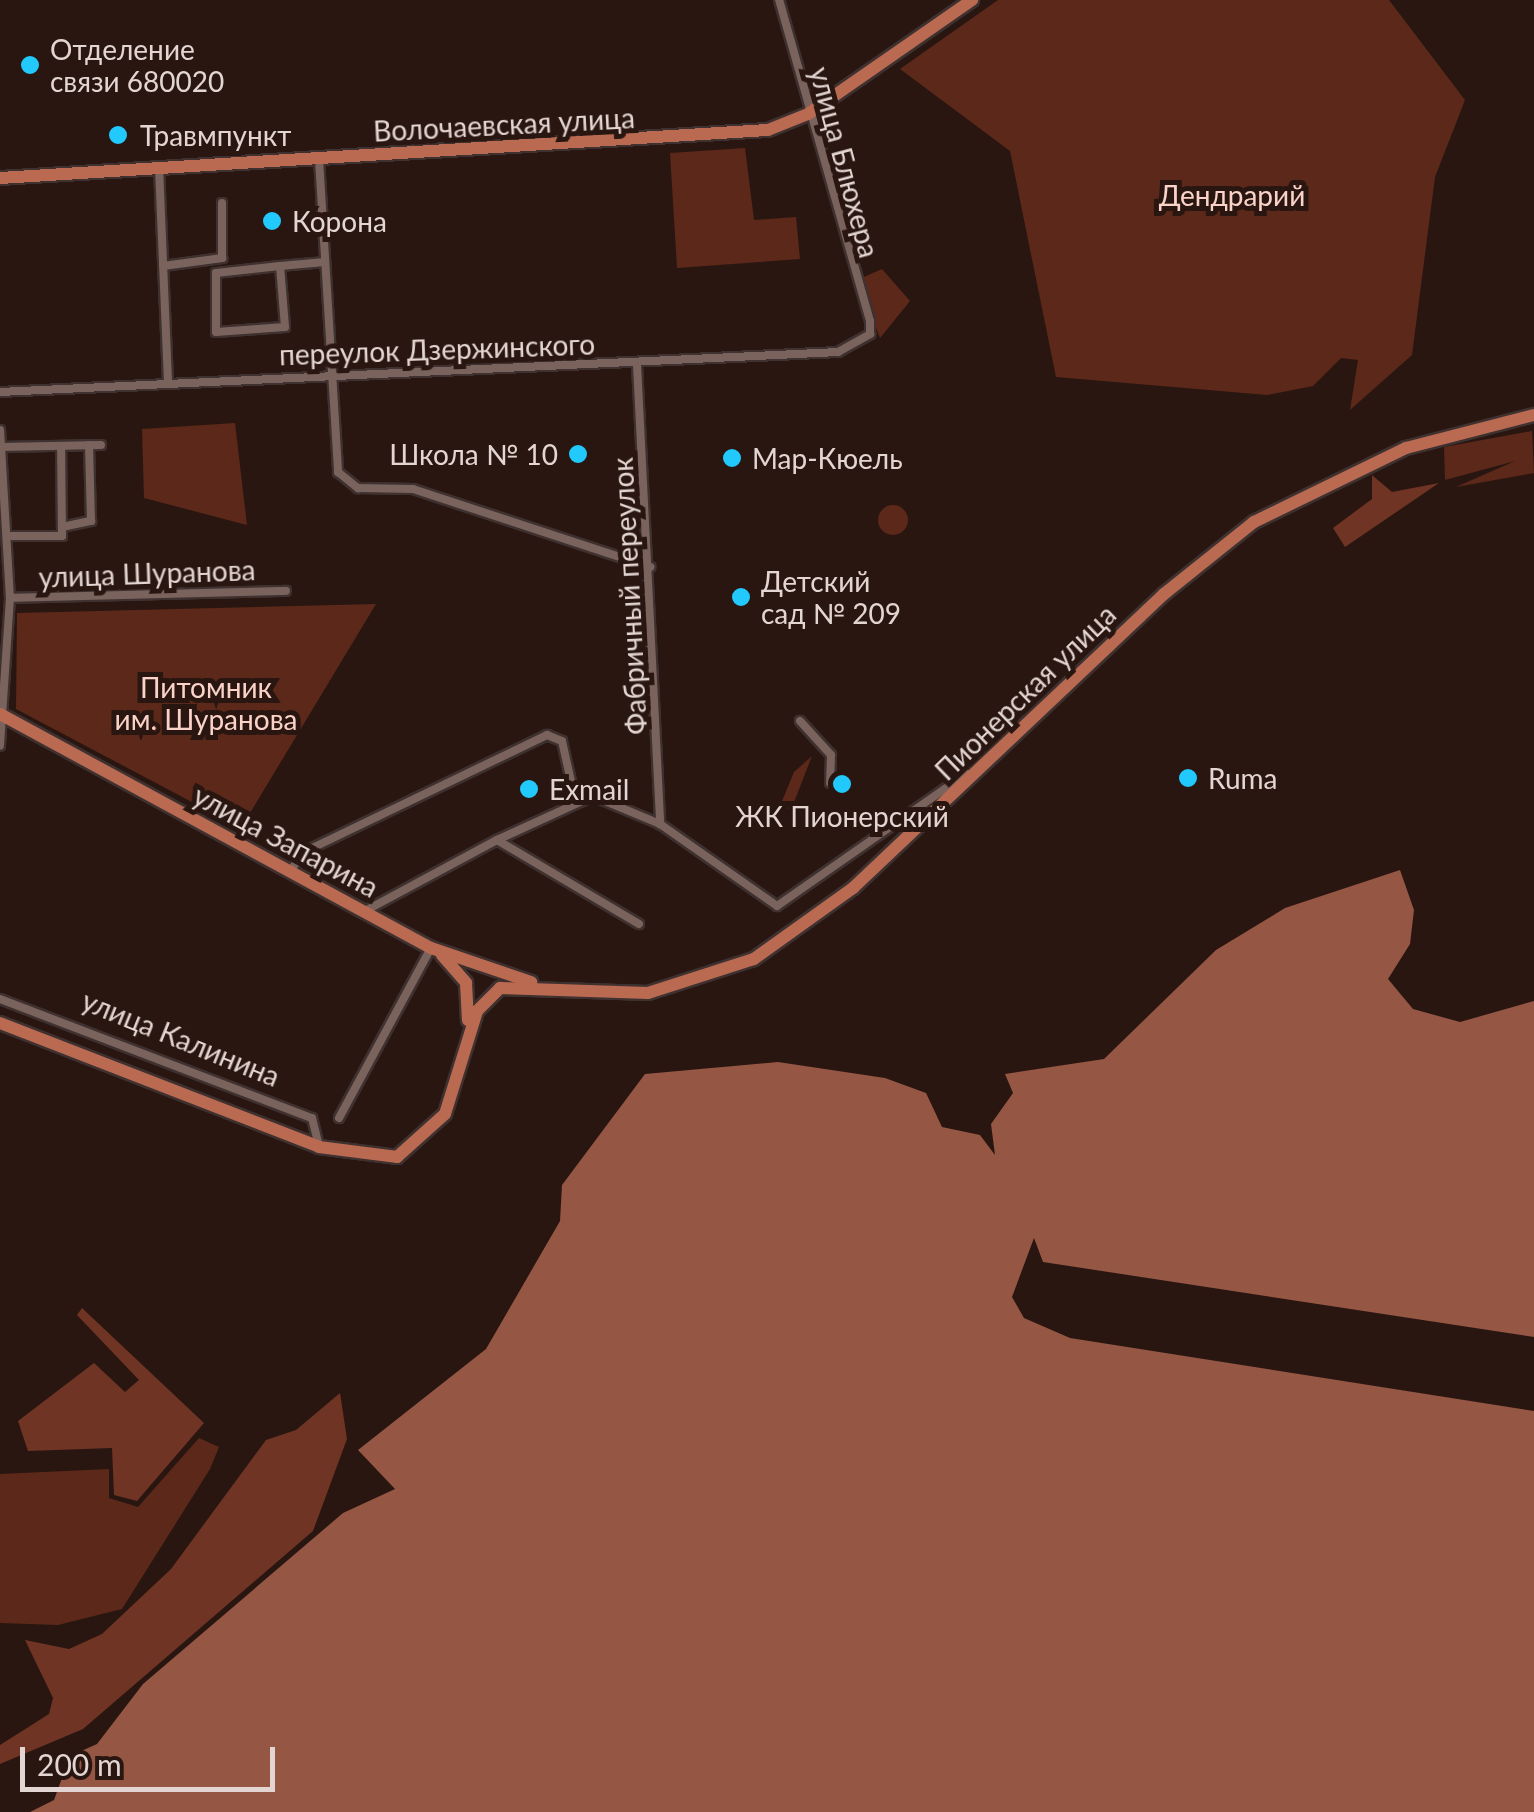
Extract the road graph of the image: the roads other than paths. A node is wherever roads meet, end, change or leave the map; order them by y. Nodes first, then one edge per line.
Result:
1 (779, 0) edge
2 (972, 0) edge
3 (808, 114) junction
4 (320, 159) junction
5 (158, 167) junction
6 (0, 178) edge
7 (222, 203) dead end
8 (325, 262) junction
9 (163, 266) junction
10 (280, 266) junction
11 (870, 334) joint
12 (637, 365) junction
13 (329, 375) junction
14 (168, 380) junction
15 (0, 392) edge
16 (1534, 415) edge
17 (0, 430) edge
18 (101, 444) dead end
19 (89, 445) junction
20 (61, 446) junction
21 (1, 447) edge
22 (62, 526) junction
23 (7, 536) junction
24 (650, 567) junction
25 (286, 591) dead end
26 (10, 598) junction
27 (4, 716) edge
28 (800, 721) dead end
29 (0, 746) edge
30 (994, 754) junction
31 (830, 783) dead end
32 (575, 799) junction
33 (660, 824) junction
34 (497, 840) junction
35 (290, 870) junction
36 (365, 911) junction
37 (639, 924) dead end
38 (432, 948) junction
39 (557, 990) junction
40 (0, 1000) edge
41 (0, 1022) edge
42 (462, 1057) junction
43 (339, 1118) dead end
44 (319, 1147) junction

1 - 3 street, улица Блюхера
2 - 3 main road, Волочаевская улица
3 - 4 main road, Волочаевская улица
3 - 11 street, улица Блюхера
4 - 5 main road, Волочаевская улица
4 - 8 street
5 - 6 main road, Волочаевская улица
5 - 9 street
7 - 9 street
8 - 10 street
8 - 13 street
9 - 14 street
10 - 10 street
11 - 12 street, переулок Дзержинского
12 - 13 street, переулок Дзержинского
12 - 24 street, Фабричный переулок
13 - 14 street, переулок Дзержинского
13 - 24 street
14 - 15 street, переулок Дзержинского
16 - 30 main road, Пионерская улица
17 - 21 street
18 - 19 street
19 - 20 street
19 - 22 street
20 - 21 street
20 - 22 street
21 - 23 street
22 - 23 street
23 - 26 street
24 - 33 street, Фабричный переулок
25 - 26 street, улица Шуранова
26 - 27 street
27 - 29 street
27 - 35 main road, улица Запарина
28 - 31 street
30 - 33 street
30 - 39 main road, Пионерская улица
32 - 33 street
32 - 34 street
32 - 35 street
34 - 36 street
34 - 37 street
35 - 36 main road, улица Запарина
36 - 38 main road, улица Запарина
38 - 39 main road, улица Запарина
38 - 42 main road
38 - 43 street
39 - 42 main road, Пионерская улица
40 - 44 street, улица Калинина
41 - 44 main road, улица Калинина
42 - 44 main road, улица Калинина

